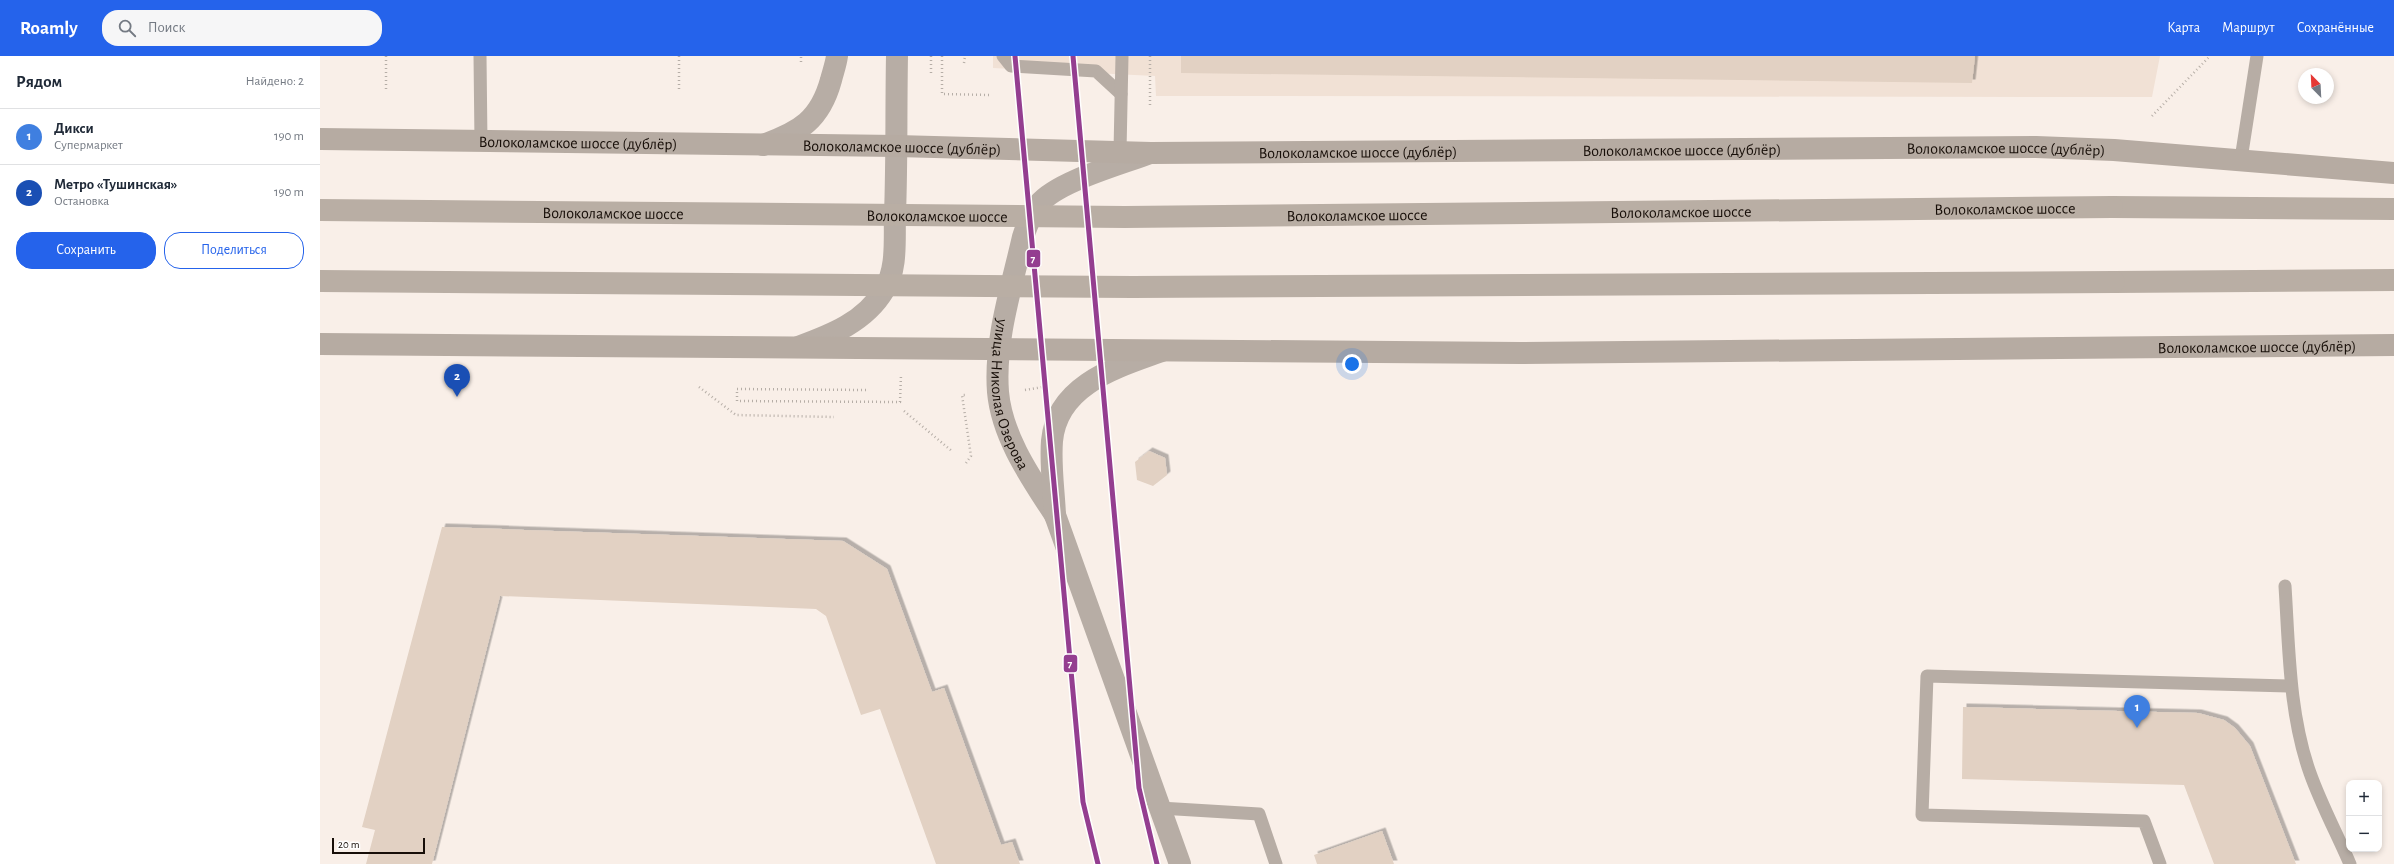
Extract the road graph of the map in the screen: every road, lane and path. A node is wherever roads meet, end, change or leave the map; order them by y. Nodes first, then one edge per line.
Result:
1 (386, 56) edge
2 (480, 56) edge
3 (679, 56) edge
4 (801, 56) edge
5 (836, 56) edge
6 (897, 56) edge
7 (931, 56) edge
8 (942, 56) edge
9 (964, 56) edge
10 (1003, 56) edge
11 (1122, 56) edge
12 (1150, 56) edge
13 (2210, 56) edge
14 (2257, 56) edge
15 (800, 62) dead end
16 (964, 63) dead end
17 (931, 72) dead end
18 (679, 89) dead end
19 (386, 90) dead end
20 (1121, 94) junction
21 (990, 95) dead end
22 (1150, 106) dead end
23 (2152, 116) dead end
24 (320, 139) edge
25 (481, 142) junction
26 (761, 145) junction
27 (897, 146) junction
28 (1120, 151) junction
29 (1151, 153) junction
30 (2241, 159) junction
31 (2394, 173) edge
32 (2394, 209) edge
33 (320, 210) edge
34 (2394, 280) edge
35 (320, 281) edge
36 (320, 344) edge
37 (2394, 345) edge
38 (794, 348) junction
39 (999, 349) junction
40 (1165, 350) junction
41 (901, 375) dead end
42 (1047, 386) dead end
43 (699, 387) dead end
44 (866, 390) dead end
45 (1018, 390) dead end
46 (966, 395) dead end
47 (904, 410) dead end
48 (834, 417) dead end
49 (953, 452) dead end
50 (966, 462) dead end
51 (1055, 515) junction
52 (2285, 586) dead end
53 (2291, 686) junction
54 (1160, 808) junction
55 (1180, 864) edge
56 (1276, 864) edge
57 (2160, 864) edge
58 (2350, 864) edge

1 - 19 path
2 - 25 lane
3 - 18 path
4 - 15 path
5 - 26 street
6 - 27 street
7 - 17 path
8 - 21 path
9 - 16 path
10 - 20 lane
11 - 20 lane
12 - 22 path
13 - 23 path
14 - 30 lane
20 - 28 lane
24 - 25 street, Волоколамское шоссе (дублёр)
25 - 26 street, Волоколамское шоссе (дублёр)
26 - 27 street, Волоколамское шоссе (дублёр)
27 - 28 street, Волоколамское шоссе (дублёр)
27 - 38 street
28 - 29 street, Волоколамское шоссе (дублёр)
29 - 30 street, Волоколамское шоссе (дублёр)
29 - 39 street, улица Николая Озерова
30 - 31 street, Волоколамское шоссе (дублёр)
32 - 33 main road, Волоколамское шоссе, bridge
34 - 35 main road, bridge
36 - 38 street, Волоколамское шоссе (дублёр)
37 - 40 street, Волоколамское шоссе (дублёр)
38 - 39 street, Волоколамское шоссе (дублёр)
39 - 40 street, Волоколамское шоссе (дублёр)
39 - 51 street, улица Николая Озерова
40 - 51 street, улица Николая Озерова
41 - 44 path
42 - 45 path
43 - 48 path
46 - 50 path
47 - 49 path
51 - 54 street, улица Николая Озерова
52 - 53 lane
53 - 57 lane
53 - 58 lane
54 - 55 street, улица Николая Озерова
54 - 56 lane

